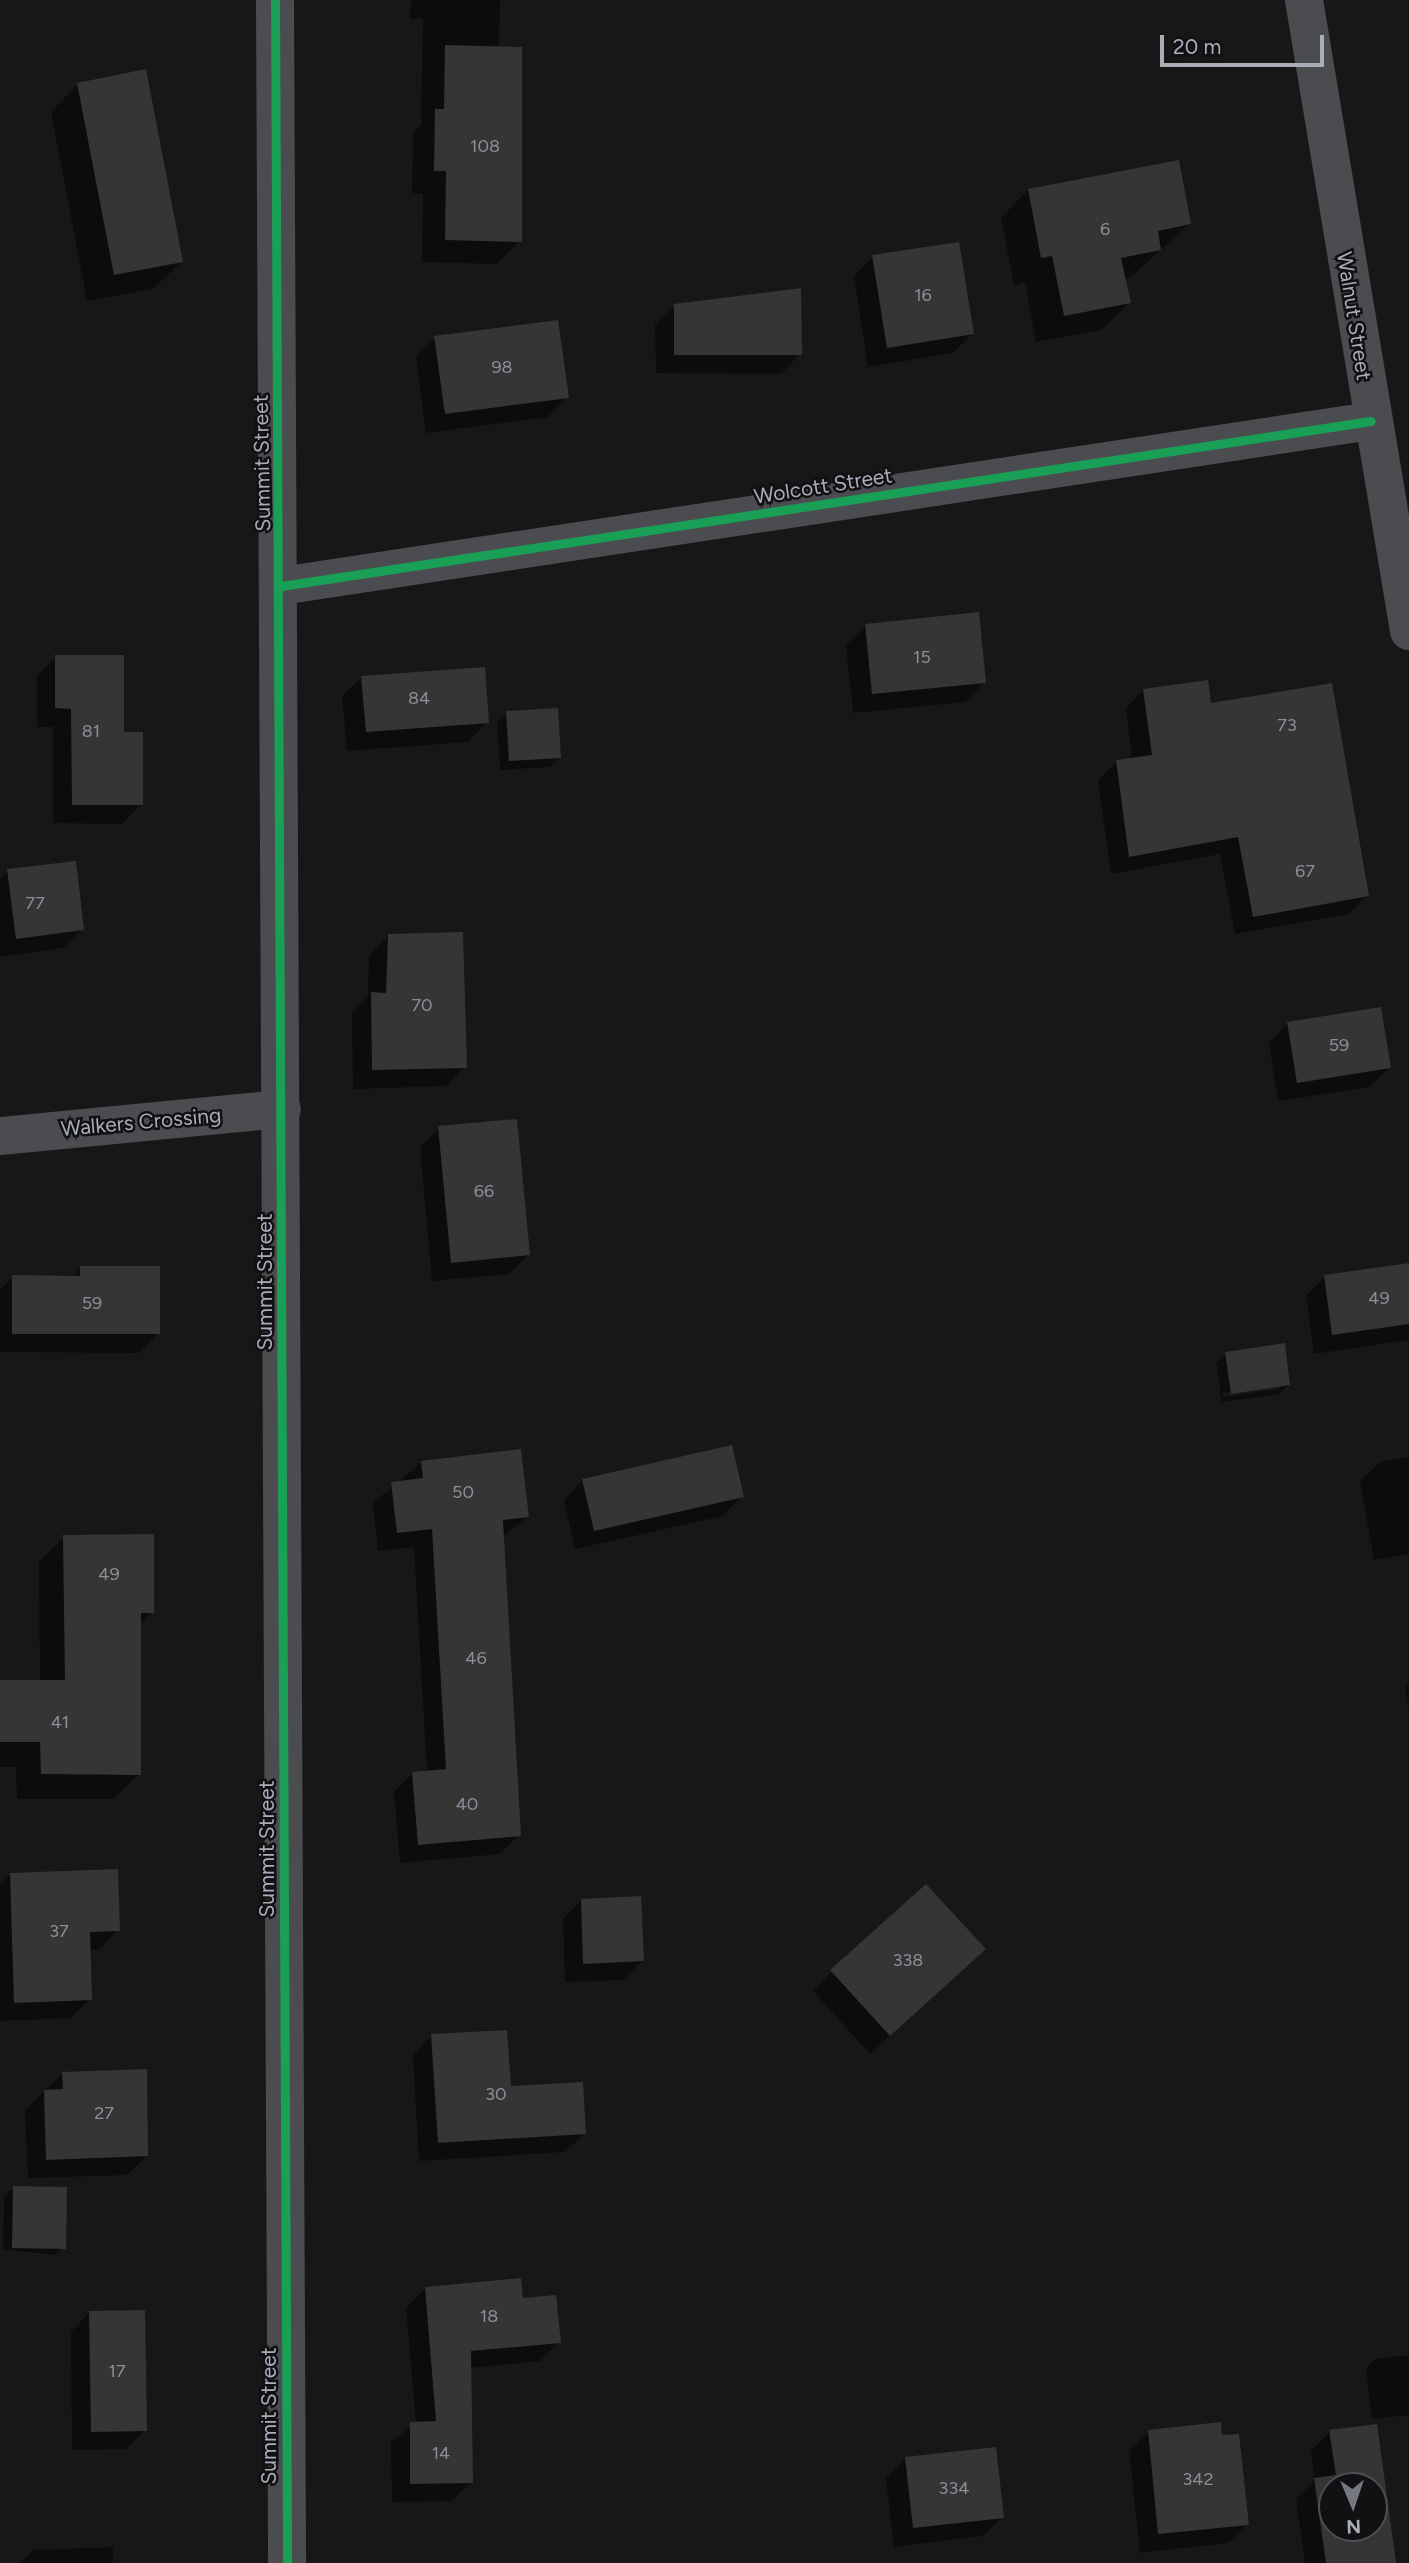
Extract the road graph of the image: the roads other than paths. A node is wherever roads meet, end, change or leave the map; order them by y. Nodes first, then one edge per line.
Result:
1 (275, 0) edge
2 (1304, 0) edge
3 (1371, 421) junction
4 (281, 586) junction
5 (1409, 631) edge
6 (282, 1109) junction
7 (0, 1136) edge
8 (287, 2563) edge

1 - 4 street, Summit Street
2 - 3 street, Walnut Street
3 - 4 street, Wolcott Street
3 - 5 street, Walnut Street
4 - 6 street, Summit Street
6 - 7 street, Walkers Crossing
6 - 8 street, Summit Street

